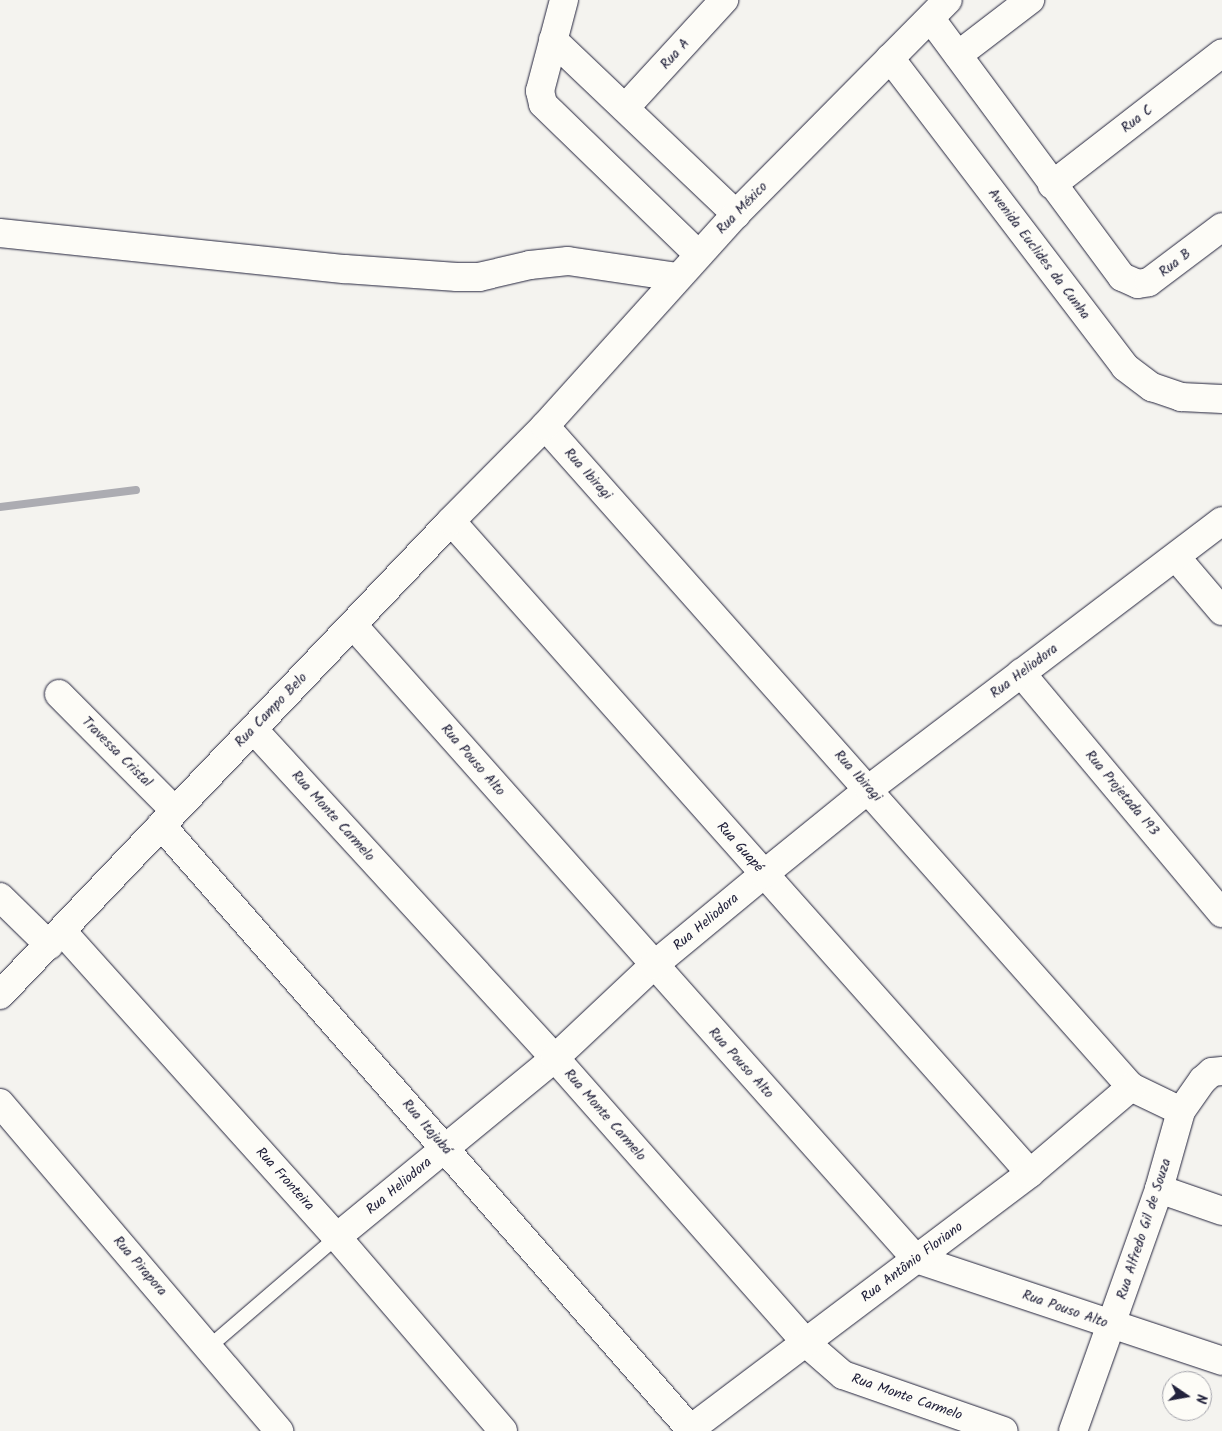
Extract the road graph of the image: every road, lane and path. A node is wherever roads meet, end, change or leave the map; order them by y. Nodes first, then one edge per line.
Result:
1 (564, 0) edge
2 (724, 0) edge
3 (1030, 0) edge
4 (940, 9) edge
5 (553, 40) junction
6 (1222, 53) edge
7 (958, 55) junction
8 (890, 58) junction
9 (625, 108) junction
10 (1052, 185) junction
11 (736, 214) junction
12 (1222, 226) edge
13 (0, 233) edge
14 (698, 254) junction
15 (678, 277) junction
16 (1222, 399) edge
17 (545, 426) junction
18 (450, 521) junction
19 (1222, 521) edge
20 (1176, 557) junction
21 (1222, 611) edge
22 (353, 625) junction
23 (1021, 673) junction
24 (59, 694) dead end
25 (253, 729) junction
26 (869, 789) junction
27 (168, 817) junction
28 (764, 874) junction
29 (0, 897) edge
30 (1222, 913) edge
31 (55, 938) junction
32 (654, 966) junction
33 (0, 996) edge
34 (554, 1058) junction
35 (1222, 1071) edge
36 (1131, 1087) junction
37 (0, 1103) edge
38 (1181, 1111) junction
39 (446, 1148) junction
40 (1030, 1173) junction
41 (1159, 1189) junction
42 (1222, 1211) edge
43 (337, 1237) junction
44 (916, 1259) junction
45 (1111, 1325) junction
46 (806, 1343) junction
47 (209, 1347) junction
48 (1222, 1361) edge
49 (690, 1430) edge
50 (279, 1431) edge
51 (503, 1431) edge
52 (1004, 1431) edge
53 (1073, 1431) edge

1 - 5 street
2 - 9 street, Rua A
3 - 7 street
4 - 7 street
4 - 8 street, Rua México
5 - 9 street
5 - 14 street
6 - 10 street, Rua C
7 - 10 street
8 - 11 street, Rua México
8 - 16 street, Avenida Euclides da Cunha
9 - 11 street
10 - 12 street, Rua B
11 - 14 street, Rua México
13 - 15 street
14 - 15 street, Rua México
15 - 17 street, Rua México
17 - 18 street, Rua Campo Belo
17 - 26 street, Rua Ibiragi
18 - 22 street, Rua Campo Belo
18 - 28 street, Rua Guapé
19 - 20 street, Rua Heliodora
20 - 21 street
20 - 23 street, Rua Heliodora
22 - 25 street, Rua Campo Belo
22 - 32 street, Rua Pouso Alto
23 - 26 street, Rua Heliodora
23 - 30 street, Rua Projetada 193
24 - 27 street, Travessa Cristal
25 - 27 street, Rua Campo Belo
25 - 34 street, Rua Monte Carmelo
26 - 28 street, Rua Heliodora
26 - 36 street, Rua Ibiragi
27 - 31 street, Rua Campo Belo
27 - 39 street, Rua Itajubá
28 - 32 street, Rua Heliodora
28 - 40 street, Rua Guapé
29 - 31 street, Rua Fronteira
31 - 33 street, Rua Campo Belo
31 - 43 street, Rua Fronteira
32 - 34 street, Rua Heliodora
32 - 44 street, Rua Pouso Alto
34 - 39 street, Rua Heliodora
34 - 46 street, Rua Monte Carmelo
35 - 38 street, Rua Alfredo Gil de Souza
36 - 38 street, Rua Ibiragi
36 - 40 street, Rua Antônio Floriano
37 - 47 street, Rua Pirapora
38 - 41 street, Rua Alfredo Gil de Souza
39 - 43 street, Rua Heliodora
39 - 49 street, Rua Itajubá
40 - 44 street, Rua Antônio Floriano
41 - 42 street
41 - 45 street, Rua Alfredo Gil de Souza
43 - 47 lane, Rua Heliodora
43 - 51 street, Rua Fronteira
44 - 45 street, Rua Pouso Alto
44 - 46 street, Rua Antônio Floriano
45 - 48 street, Rua Pouso Alto
45 - 53 street, Rua Alfredo Gil de Souza
46 - 49 street, Rua Antônio Floriano
46 - 52 street, Rua Monte Carmelo
47 - 50 street, Rua Pirapora

